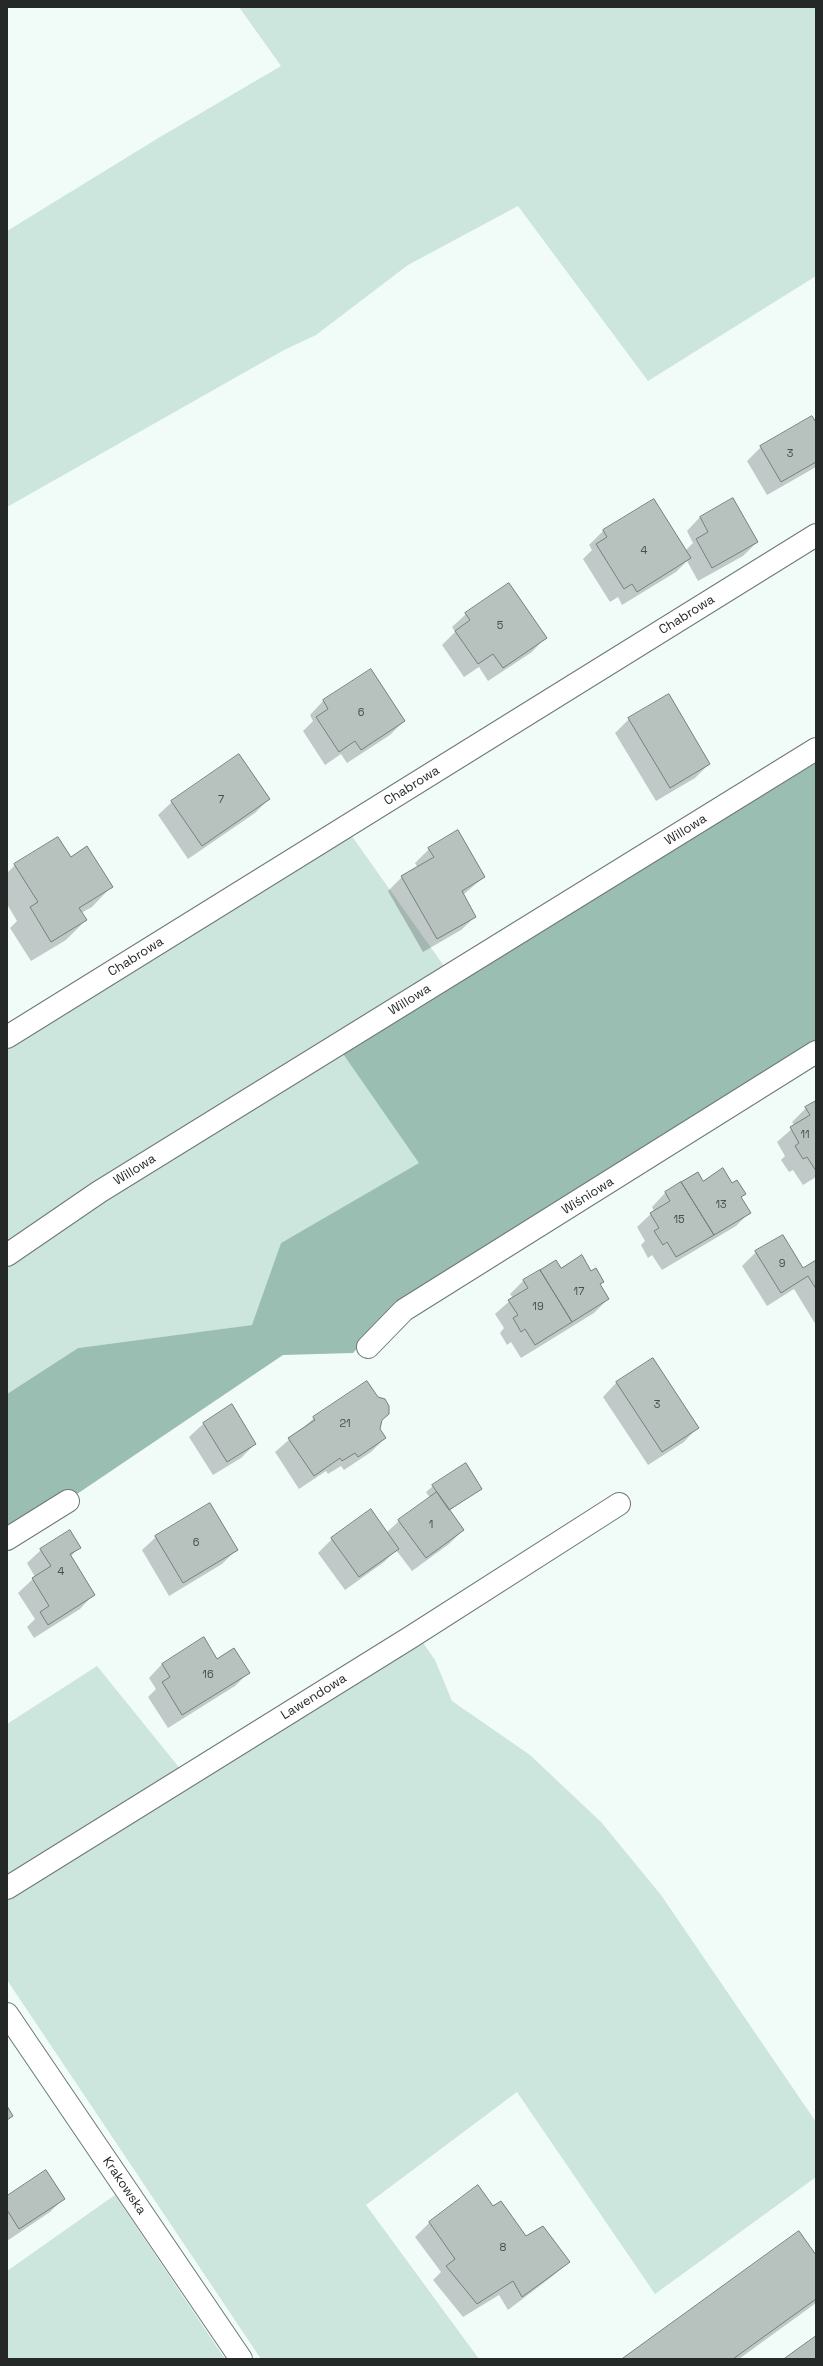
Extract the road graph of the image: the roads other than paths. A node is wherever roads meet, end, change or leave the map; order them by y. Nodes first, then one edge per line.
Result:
1 (816, 535) edge
2 (816, 749) edge
3 (7, 1037) edge
4 (816, 1052) edge
5 (7, 1255) edge
6 (368, 1347) dead end
7 (68, 1501) dead end
8 (619, 1504) dead end
9 (7, 1539) edge
10 (7, 1888) edge
11 (7, 2014) edge
12 (241, 2359) edge

1 - 3 street, Chabrowa
2 - 5 street, Willowa
4 - 6 street, Wiśniowa
7 - 9 street
8 - 10 street, Lawendowa
11 - 12 street, Krakowska

